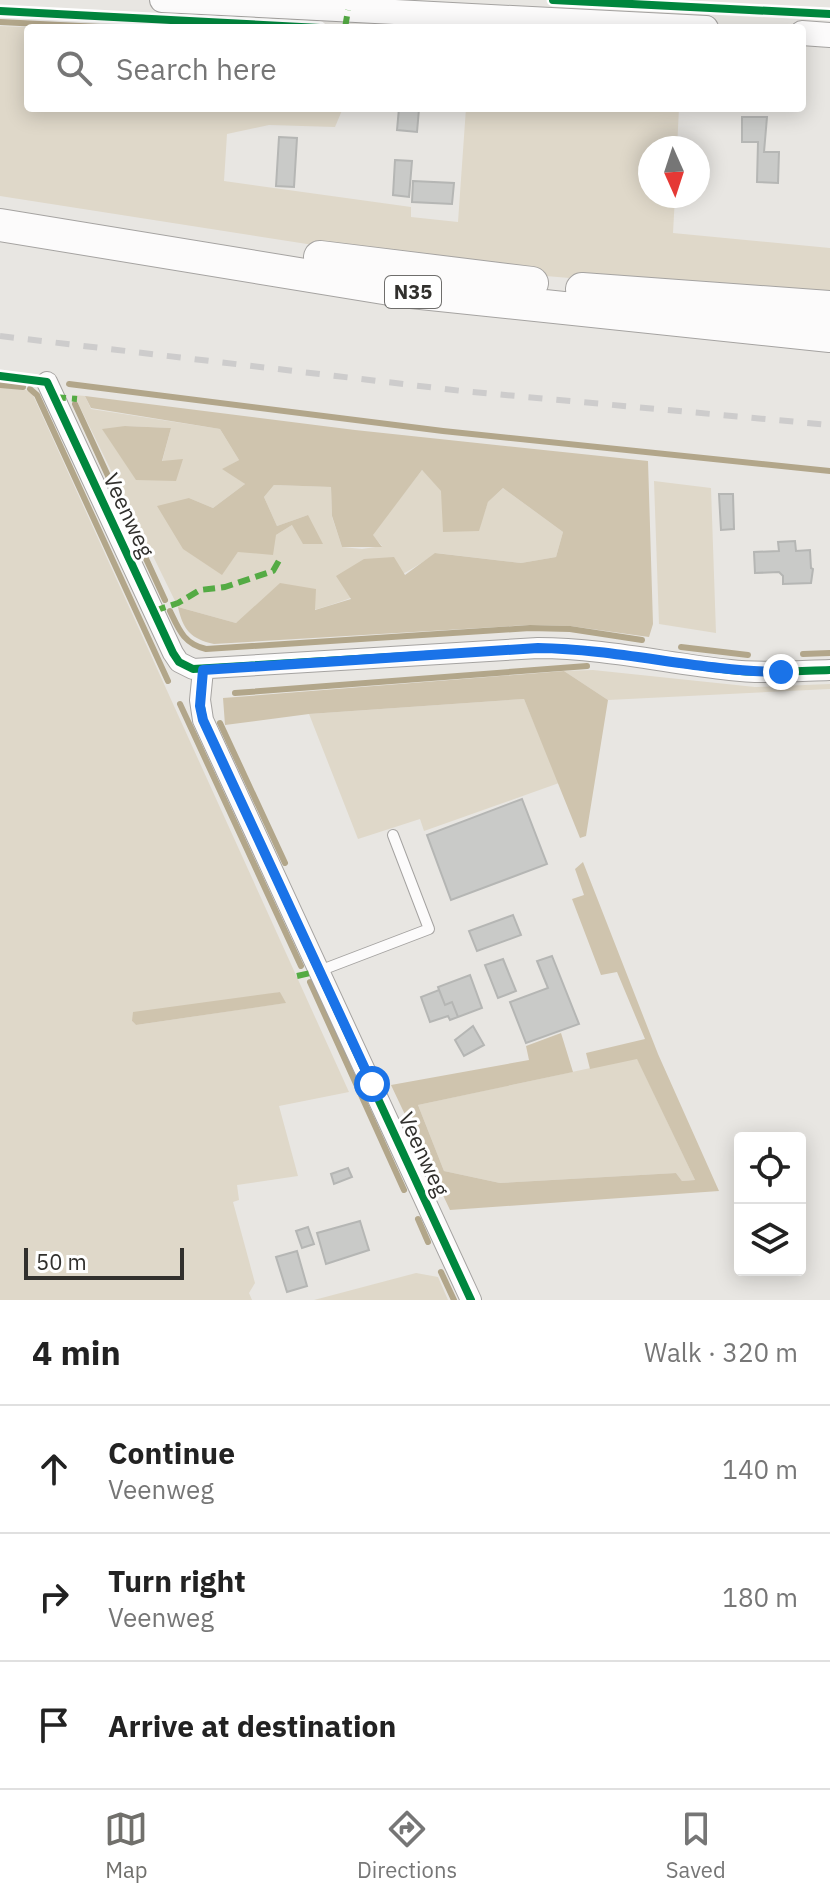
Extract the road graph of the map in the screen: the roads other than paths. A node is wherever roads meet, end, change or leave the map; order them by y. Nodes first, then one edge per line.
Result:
1 (162, 0) edge
2 (628, 24) edge
3 (806, 33) edge
4 (830, 35) edge
5 (0, 205) edge
6 (0, 225) edge
7 (830, 307) edge
8 (830, 336) edge
9 (47, 382) dead end
10 (203, 670) junction
11 (830, 670) edge
12 (393, 835) dead end
13 (319, 971) junction
14 (471, 1300) edge

1 - 2 street
3 - 4 street
5 - 7 main road, N35
6 - 8 main road, N35
9 - 10 street, Veenweg
10 - 11 street
10 - 13 street, Veenweg
12 - 13 lane
13 - 14 street, Veenweg

